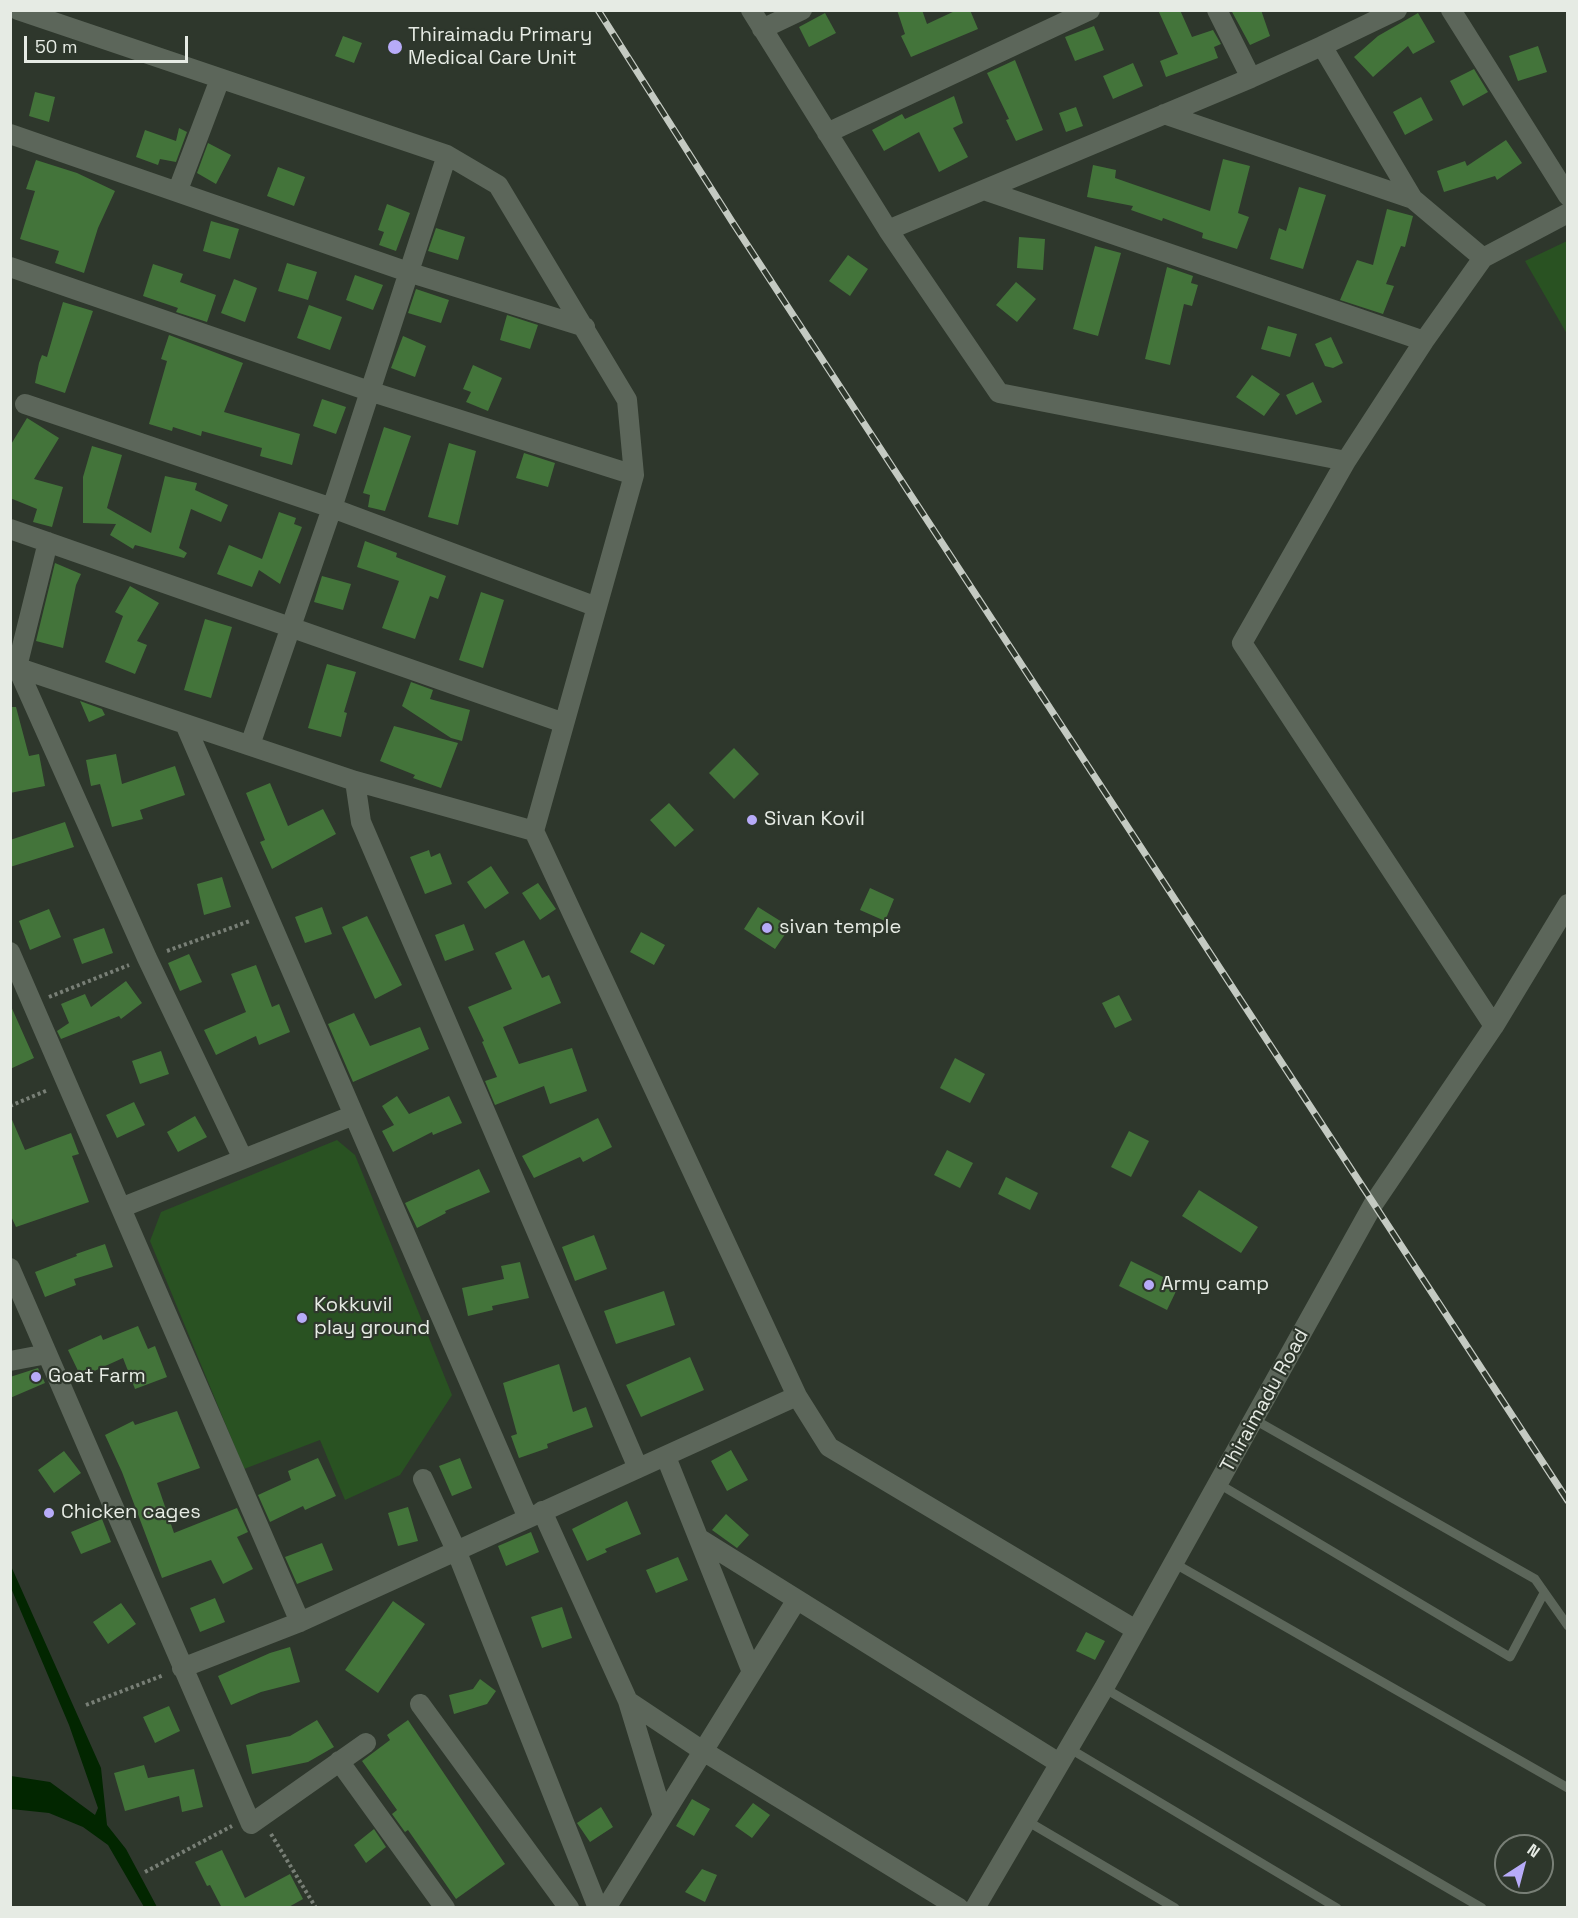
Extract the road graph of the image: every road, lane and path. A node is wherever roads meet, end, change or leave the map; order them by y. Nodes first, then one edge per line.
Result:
1 (18, 10) edge
2 (751, 10) edge
3 (802, 10) edge
4 (1090, 10) edge
5 (1217, 10) edge
6 (1397, 10) edge
7 (1450, 10) edge
8 (762, 29) junction
9 (1322, 46) junction
10 (1251, 78) junction
11 (220, 79) junction
12 (1164, 114) junction
13 (827, 133) junction
14 (10, 134) edge
15 (447, 155) junction
16 (178, 190) junction
17 (984, 190) junction
18 (1568, 196) edge
19 (1413, 200) junction
20 (1568, 213) edge
21 (888, 230) junction
22 (1483, 258) junction
23 (10, 267) edge
24 (411, 273) junction
25 (585, 327) junction
26 (1424, 341) junction
27 (369, 391) junction
28 (24, 404) dead end
29 (1346, 461) junction
30 (634, 475) junction
31 (332, 508) junction
32 (10, 530) edge
33 (48, 542) junction
34 (597, 607) junction
35 (291, 626) junction
36 (14, 666) edge
37 (564, 723) junction
38 (185, 724) junction
39 (250, 745) junction
40 (356, 781) junction
41 (534, 831) junction
42 (1568, 904) edge
43 (10, 952) edge
44 (1494, 1026) junction
45 (67, 1081) junction
46 (10, 1106) edge
47 (354, 1115) junction
48 (243, 1159) junction
49 (123, 1207) junction
50 (10, 1268) edge
51 (47, 1354) junction
52 (10, 1361) edge
53 (797, 1396) junction
54 (1255, 1420) junction
55 (666, 1457) junction
56 (638, 1468) junction
57 (423, 1479) dead end
58 (1218, 1484) junction
59 (535, 1515) junction
60 (700, 1539) junction
61 (456, 1550) junction
62 (1172, 1562) junction
63 (1544, 1593) junction
64 (796, 1601) junction
65 (300, 1622) junction
66 (1568, 1626) edge
67 (1136, 1630) junction
68 (182, 1668) junction
69 (752, 1672) junction
70 (1104, 1688) junction
71 (628, 1701) junction
72 (420, 1704) dead end
73 (86, 1705) dead end
74 (366, 1743) dead end
75 (703, 1751) junction
76 (1063, 1755) junction
77 (339, 1761) junction
78 (1568, 1788) edge
79 (663, 1816) junction
80 (254, 1817) junction
81 (1027, 1821) junction
82 (145, 1872) dead end
83 (316, 1908) edge
84 (445, 1908) edge
85 (569, 1908) edge
86 (598, 1908) edge
87 (606, 1908) edge
88 (959, 1908) edge
89 (975, 1908) edge
90 (1175, 1908) edge
91 (1337, 1908) edge
92 (1482, 1908) edge

1 - 11 street
2 - 8 street
3 - 8 street
4 - 13 street
5 - 10 street
6 - 9 street
7 - 18 street
8 - 13 street
9 - 10 street
9 - 19 street
10 - 12 street
11 - 15 street
11 - 16 street
12 - 17 street
12 - 19 street
13 - 21 street
14 - 16 street
15 - 24 street
15 - 25 street
16 - 24 street
17 - 21 street
17 - 26 street
19 - 22 street
20 - 22 street
21 - 29 street
22 - 26 street
23 - 27 street
24 - 25 street
24 - 27 street
25 - 30 street
26 - 29 street
27 - 30 street
27 - 31 street
28 - 31 street
29 - 44 street
30 - 34 street
31 - 34 street
31 - 35 street
32 - 33 street
33 - 35 street
33 - 36 street
34 - 37 street
35 - 37 street
35 - 39 street
36 - 38 street
36 - 48 street
37 - 41 street
38 - 39 street
38 - 47 street
39 - 40 street
40 - 41 street
40 - 56 street
41 - 53 street
42 - 44 street, Thiraimadu Road
43 - 45 street
44 - 54 street, Thiraimadu Road
45 - 46 path
45 - 49 street
47 - 48 street
47 - 59 street
48 - 49 street
49 - 65 street
50 - 51 street
51 - 52 street
51 - 68 street
53 - 55 street
53 - 67 street
54 - 58 street, Thiraimadu Road
54 - 63 lane
55 - 56 street
55 - 60 street
56 - 59 street
57 - 61 street
58 - 62 street, Thiraimadu Road
58 - 63 lane
59 - 61 street
59 - 71 street
60 - 64 street
60 - 69 street
61 - 65 street
61 - 86 street
62 - 67 street, Thiraimadu Road
62 - 78 lane
63 - 66 lane
64 - 69 street
64 - 76 street
65 - 68 street
67 - 70 street, Thiraimadu Road
68 - 73 path
68 - 80 street
69 - 75 street
70 - 76 street, Thiraimadu Road
70 - 92 lane
71 - 75 street
71 - 79 street
72 - 85 street
74 - 77 street
75 - 79 street
75 - 88 street
76 - 81 street, Thiraimadu Road
76 - 91 lane
77 - 80 street
77 - 84 street
79 - 87 street
80 - 82 path
80 - 83 path
81 - 89 street, Thiraimadu Road
81 - 90 lane

